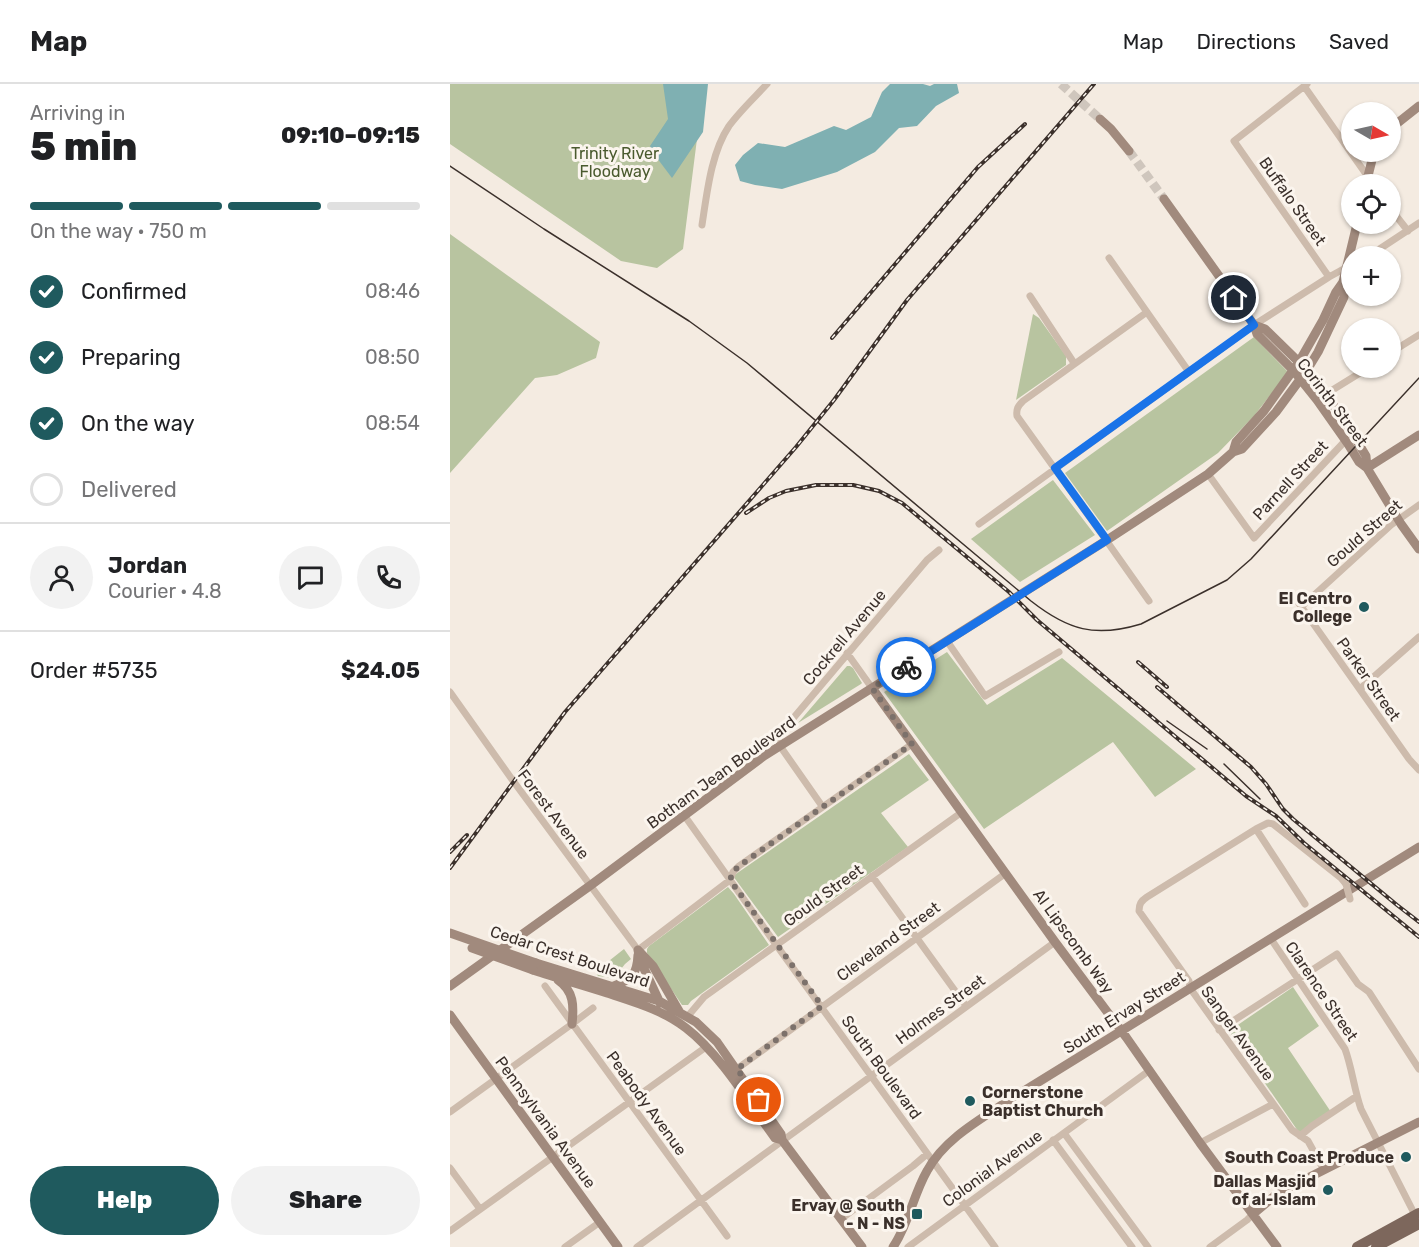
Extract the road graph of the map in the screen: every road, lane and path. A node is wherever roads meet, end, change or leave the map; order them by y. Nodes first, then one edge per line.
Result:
1 (767, 84) edge
2 (1305, 85) edge
3 (1419, 106) edge
4 (1100, 119) tunnel mouth
5 (1401, 120) edge
6 (1129, 151) tunnel mouth
7 (1364, 174) edge
8 (1164, 199) tunnel mouth
9 (1401, 222) edge
10 (1419, 223) edge
11 (702, 225) dead end
12 (1408, 231) junction
13 (1385, 246) edge
14 (1109, 258) dead end
15 (1341, 270) edge
16 (1329, 277) junction
17 (1341, 285) edge
18 (1030, 296) dead end
19 (1341, 303) edge
20 (1147, 312) junction
21 (1254, 325) junction
22 (1419, 335) edge
23 (1401, 346) edge
24 (1074, 363) junction
25 (1296, 366) junction
26 (1307, 370) junction
27 (1190, 372) junction
28 (1352, 378) edge
29 (1301, 379) junction
30 (1326, 394) junction
31 (1418, 438) edge
32 (1346, 440) junction
33 (1233, 452) junction
34 (1055, 468) junction
35 (1367, 468) junction
36 (1208, 474) junction
37 (1419, 505) edge
38 (1398, 519) junction
39 (979, 524) dead end
40 (1107, 540) junction
41 (1419, 549) edge
42 (939, 550) dead end
43 (1149, 602) dead end
44 (1299, 605) joint
45 (1419, 637) edge
46 (947, 641) junction
47 (1059, 652) dead end
48 (847, 653) junction
49 (872, 688) junction
50 (1360, 689) junction
51 (450, 692) edge
52 (912, 744) junction
53 (780, 746) junction
54 (1419, 757) edge
55 (1412, 763) junction
56 (1419, 770) edge
57 (822, 807) junction
58 (962, 812) junction
59 (684, 815) junction
60 (1256, 829) junction
61 (1419, 847) edge
62 (1006, 873) junction
63 (873, 876) junction
64 (730, 880) junction
65 (591, 885) junction
66 (1350, 899) dead end
67 (1305, 904) dead end
68 (450, 933) edge
69 (916, 937) junction
70 (450, 939) edge
71 (1270, 939) junction
72 (1055, 942) junction
73 (777, 946) junction
74 (638, 950) junction
75 (535, 966) junction
76 (551, 975) junction
77 (661, 978) junction
78 (1298, 980) junction
79 (450, 986) edge
80 (545, 986) dead end
81 (614, 986) junction
82 (1190, 988) junction
83 (659, 1000) junction
84 (644, 1005) junction
85 (822, 1006) junction
86 (966, 1006) junction
87 (593, 1008) dead end
88 (679, 1011) junction
89 (662, 1013) junction
90 (450, 1015) edge
91 (688, 1016) junction
92 (572, 1024) junction
93 (1122, 1030) junction
94 (1219, 1030) junction
95 (706, 1047) junction
96 (1419, 1069) edge
97 (1150, 1070) junction
98 (733, 1072) junction
99 (871, 1076) junction
100 (496, 1079) junction
101 (1357, 1096) junction
102 (630, 1102) junction
103 (1273, 1104) junction
104 (450, 1112) edge
105 (1419, 1122) edge
106 (1064, 1133) junction
107 (1300, 1136) junction
108 (782, 1140) junction
109 (1053, 1140) junction
110 (1378, 1142) junction
111 (1200, 1143) junction
112 (554, 1157) junction
113 (930, 1157) junction
114 (450, 1168) edge
115 (1324, 1170) junction
116 (701, 1200) junction
117 (965, 1206) junction
118 (480, 1209) junction
119 (1253, 1214) junction
120 (841, 1219) junction
121 (1418, 1219) edge
122 (600, 1222) junction
123 (450, 1231) edge
124 (727, 1236) dead end
125 (565, 1247) edge
126 (618, 1247) edge
127 (637, 1247) edge
128 (862, 1247) edge
129 (893, 1247) edge
130 (908, 1247) edge
131 (995, 1247) edge
132 (1132, 1247) edge
133 (1148, 1247) edge
134 (1210, 1247) edge
135 (1277, 1247) edge
136 (1357, 1247) edge
137 (1376, 1247) edge

1 - 11 street
2 - 7 street
2 - 16 street, Buffalo Street
3 - 5 main road
4 - 6 main road
8 - 21 main road, Corinth Street
9 - 12 street
10 - 12 street
12 - 13 street
14 - 20 street
15 - 16 street
16 - 21 street
17 - 25 main road, Botham Jean Boulevard
18 - 24 street
19 - 26 main road, Botham Jean Boulevard
20 - 24 street
20 - 27 street
21 - 25 main road, Corinth Street
21 - 27 street
22 - 23 street
24 - 34 street
25 - 26 main road, Corinth Street
25 - 29 main road, Corinth Street
25 - 33 main road, Botham Jean Boulevard
26 - 29 main road, Botham Jean Boulevard
26 - 30 main road, Corinth Street
27 - 34 street
28 - 30 street
29 - 32 main road, Corinth Street
29 - 33 main road, Botham Jean Boulevard
30 - 35 main road, Corinth Street
31 - 35 main road
32 - 35 main road, Corinth Street
32 - 36 street, Parnell Street
33 - 36 main road, Botham Jean Boulevard
34 - 39 street
34 - 40 street
35 - 38 main road, Corinth Street
36 - 40 main road, Botham Jean Boulevard
37 - 38 street, Gould Street
38 - 41 main road, Corinth Street
38 - 44 street, Gould Street
40 - 43 street
40 - 46 main road, Botham Jean Boulevard
42 - 48 street, Cockrell Avenue
44 - 50 street, Parker Street
45 - 50 street
46 - 47 street
46 - 49 main road, Botham Jean Boulevard
48 - 49 street, Al Lipscomb Way
48 - 53 street, Cockrell Avenue
49 - 52 main road, Al Lipscomb Way
49 - 53 main road, Botham Jean Boulevard
50 - 55 street, Parker Street
51 - 65 street, Forest Avenue
52 - 57 street
52 - 58 main road, Al Lipscomb Way
53 - 57 street
53 - 59 main road, Botham Jean Boulevard
54 - 55 street
55 - 56 street, Parker Street
57 - 64 street
58 - 62 main road, Al Lipscomb Way
58 - 63 street, Gould Street
59 - 64 street, South Boulevard
59 - 65 main road, Botham Jean Boulevard
60 - 66 street, bridge
60 - 67 street
60 - 82 street, Sanger Avenue
61 - 71 main road, South Ervay Street
62 - 69 street, Cleveland Street
62 - 72 main road, Al Lipscomb Way
63 - 69 street
63 - 73 street, Gould Street
64 - 73 street, South Boulevard
64 - 74 street
65 - 74 street, Forest Avenue
65 - 79 main road
68 - 75 main road, Cedar Crest Boulevard, bridge
69 - 85 street, Cleveland Street
69 - 86 street
70 - 75 main road, Cedar Crest Boulevard, bridge
71 - 78 street, Clarence Street
71 - 82 main road, South Ervay Street
72 - 86 street, Holmes Street
72 - 93 main road, Al Lipscomb Way
73 - 85 street, South Boulevard
73 - 91 street, Gould Street
74 - 77 main road
74 - 81 main road
74 - 83 main road
75 - 76 main road, Cedar Crest Boulevard
75 - 81 main road, Cedar Crest Boulevard
76 - 84 main road, Cedar Crest Boulevard
76 - 92 main road
77 - 83 main road
77 - 88 main road
78 - 94 street
78 - 96 street
78 - 101 street, Clarence Street
80 - 92 street, Peabody Avenue
81 - 83 main road, Cedar Crest Boulevard
82 - 93 main road, South Ervay Street
82 - 94 street, Sanger Avenue
83 - 84 main road
83 - 88 main road, Cedar Crest Boulevard
83 - 89 main road
84 - 89 main road, Cedar Crest Boulevard
85 - 98 street, Cleveland Street
85 - 99 street, South Boulevard
86 - 99 street, Holmes Street
87 - 92 street
88 - 91 main road, Cedar Crest Boulevard
89 - 95 main road, Cedar Crest Boulevard
90 - 100 main road, Pennsylvania Avenue
91 - 98 main road, Cedar Crest Boulevard
92 - 100 street
92 - 102 street, Peabody Avenue
93 - 97 main road, Al Lipscomb Way
93 - 113 main road, South Ervay Street
94 - 103 street, Sanger Avenue
95 - 98 main road, Cedar Crest Boulevard
95 - 102 street
97 - 106 street, Colonial Avenue
97 - 111 main road, Al Lipscomb Way
98 - 108 main road
99 - 108 street, Holmes Street
99 - 113 street, South Boulevard
100 - 104 street
100 - 112 main road, Pennsylvania Avenue
101 - 107 street
101 - 110 street, Clarence Street
102 - 112 street
102 - 116 street, Peabody Avenue
103 - 107 street, Sanger Avenue
103 - 111 street
105 - 110 main road
106 - 109 street, Colonial Avenue
106 - 133 street
107 - 115 street, Sanger Avenue
108 - 116 street, Holmes Street
108 - 120 main road
109 - 117 street, Colonial Avenue
109 - 132 street
110 - 115 main road
110 - 121 street, Clarence Street
111 - 119 main road, Al Lipscomb Way
112 - 118 street
112 - 122 main road, Pennsylvania Avenue
113 - 117 street, South Boulevard
113 - 120 street, South Ervay Street
113 - 129 main road, South Ervay Street
114 - 118 street
115 - 119 main road
116 - 124 street, Peabody Avenue
116 - 127 street, Holmes Street
117 - 130 street, Colonial Avenue
117 - 131 street, South Boulevard
118 - 123 street
119 - 134 street
119 - 135 main road, Al Lipscomb Way
120 - 128 main road
121 - 136 main road
121 - 137 main road
122 - 125 street
122 - 126 main road, Pennsylvania Avenue

